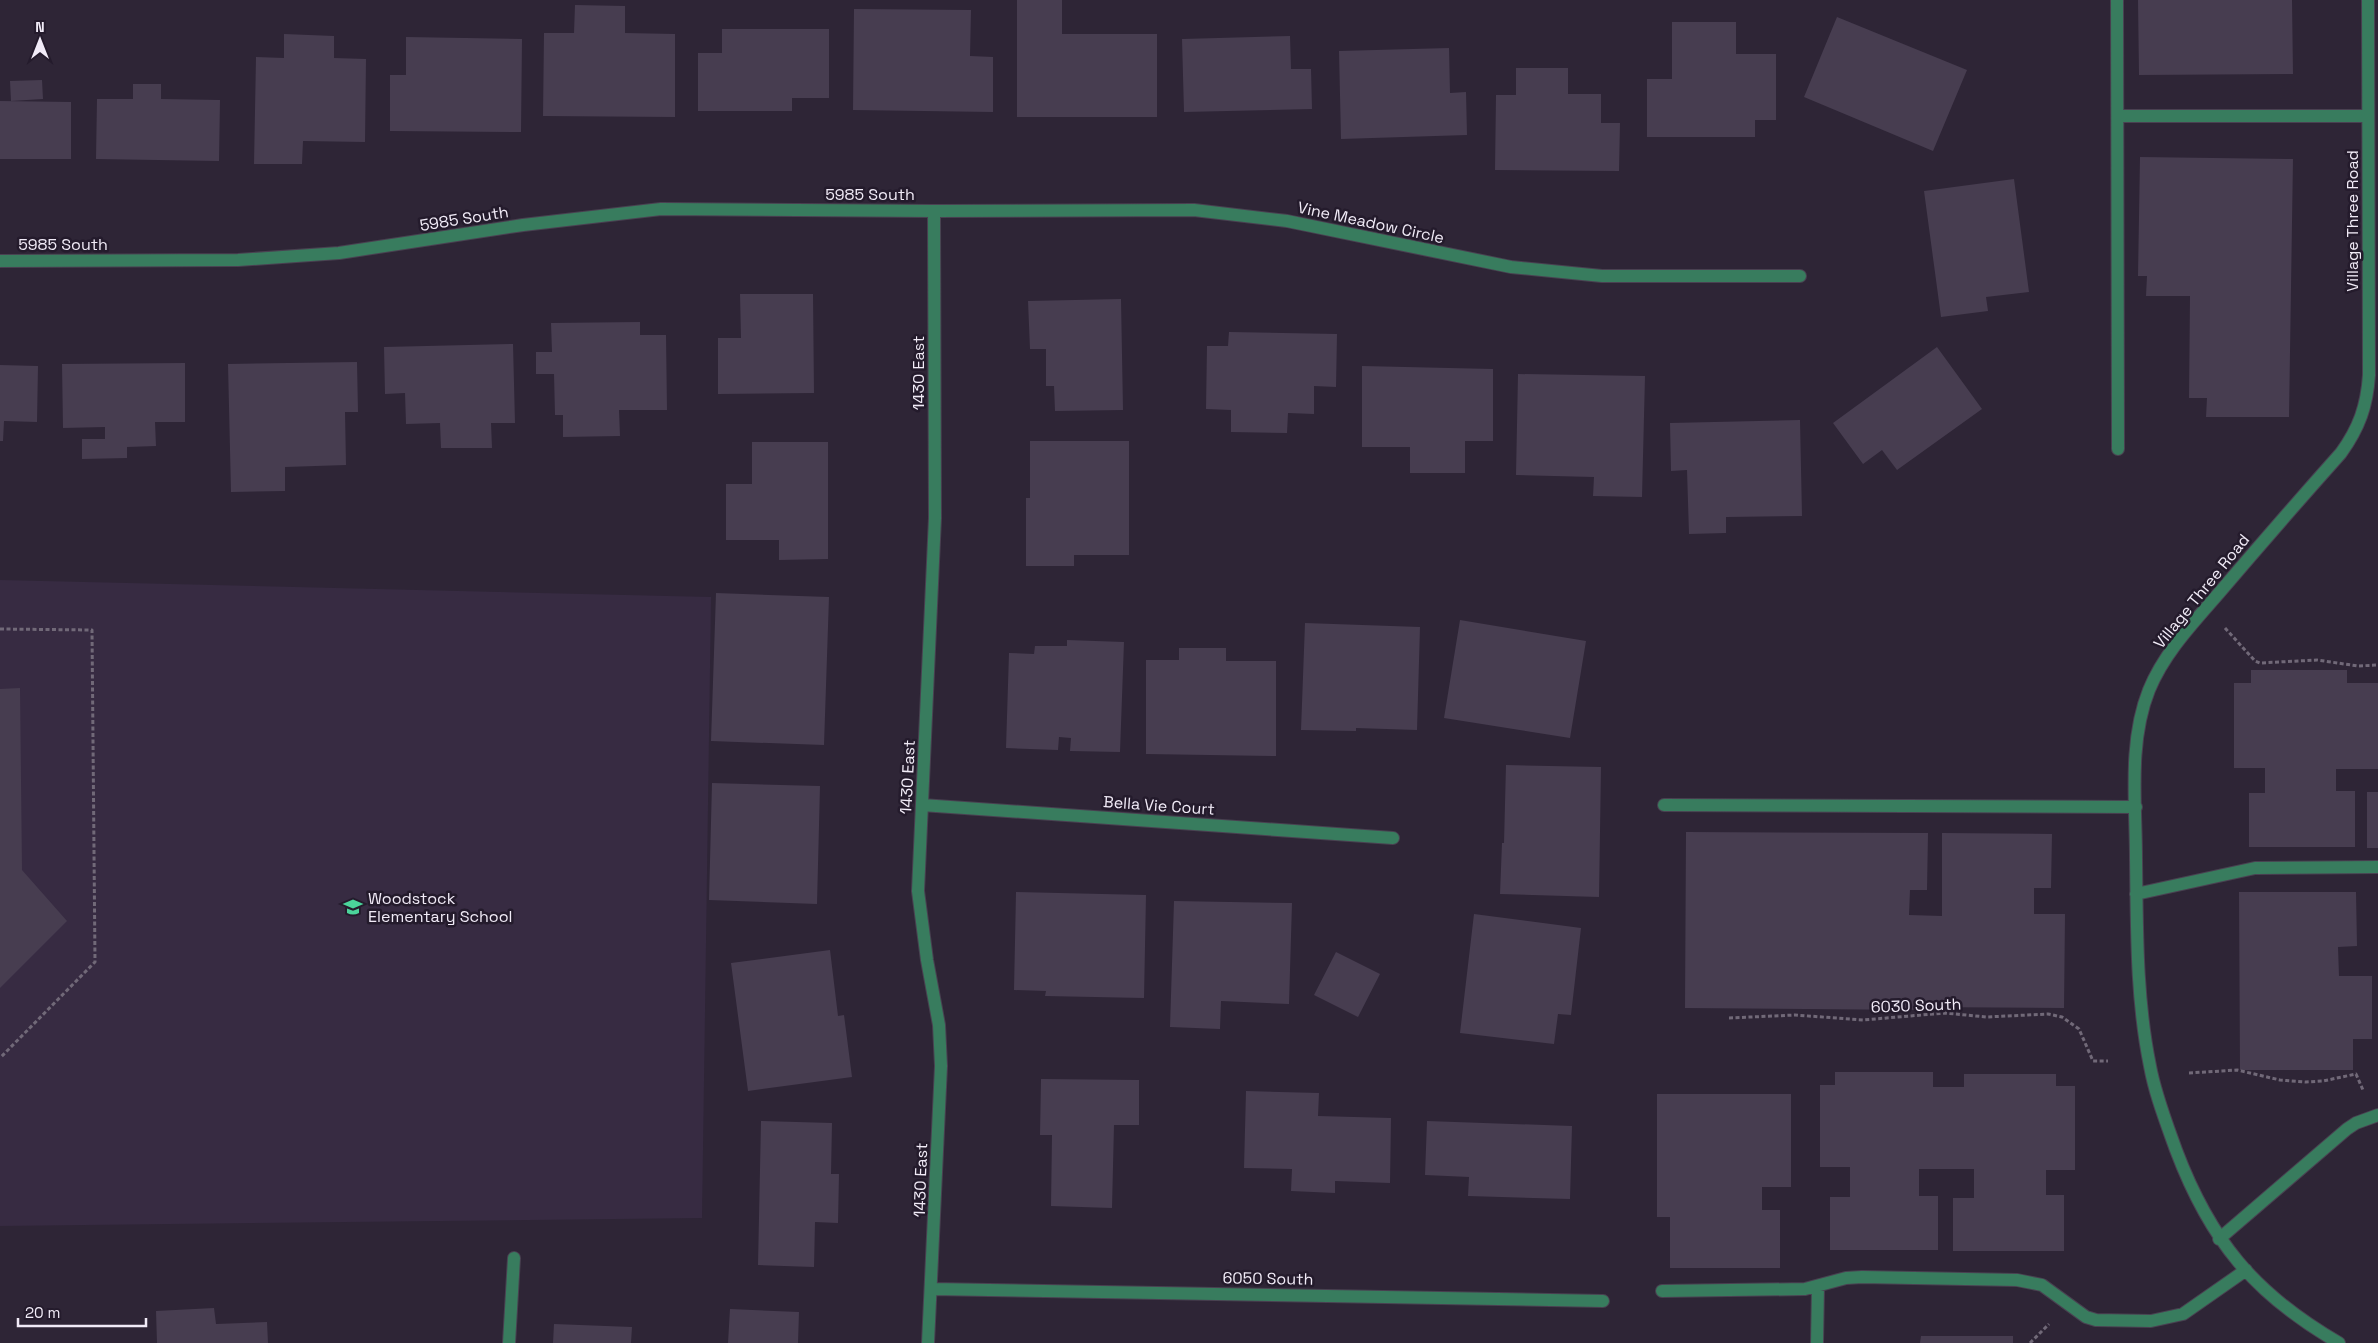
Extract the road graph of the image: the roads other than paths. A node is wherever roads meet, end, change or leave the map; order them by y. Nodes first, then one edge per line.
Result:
1 (2118, 0) edge
2 (2368, 0) edge
3 (2118, 116) junction
4 (2367, 116) junction
5 (934, 211) junction
6 (0, 261) edge
7 (1800, 276) dead end
8 (2374, 317) edge
9 (2118, 449) dead end
10 (922, 805) junction
11 (1664, 805) dead end
12 (2136, 807) junction
13 (1394, 838) dead end
14 (2378, 867) edge
15 (2136, 894) junction
16 (2378, 1115) edge
17 (2219, 1239) junction
18 (514, 1258) dead end
19 (2246, 1270) junction
20 (1818, 1287) junction
21 (932, 1289) junction
22 (1662, 1291) dead end
23 (1604, 1301) dead end
24 (509, 1343) edge
25 (928, 1343) edge
26 (1818, 1343) edge
27 (2338, 1343) edge

1 - 3 street
2 - 4 street, Village Three Road
3 - 4 street
3 - 9 street
4 - 8 street, Village Three Road
5 - 6 street, 5985 South
5 - 7 street, Vine Meadow Circle
5 - 10 street, 1430 East
8 - 12 street, Village Three Road
10 - 13 street, Bella Vie Court
10 - 21 street, 1430 East
11 - 12 street
12 - 15 street, Village Three Road
14 - 15 street
15 - 17 street, Village Three Road
16 - 17 street
17 - 19 street, Village Three Road
18 - 24 street
19 - 20 street
19 - 27 street, Village Three Road
20 - 22 street
20 - 26 street
21 - 23 street, 6050 South
21 - 25 street, 1430 East

